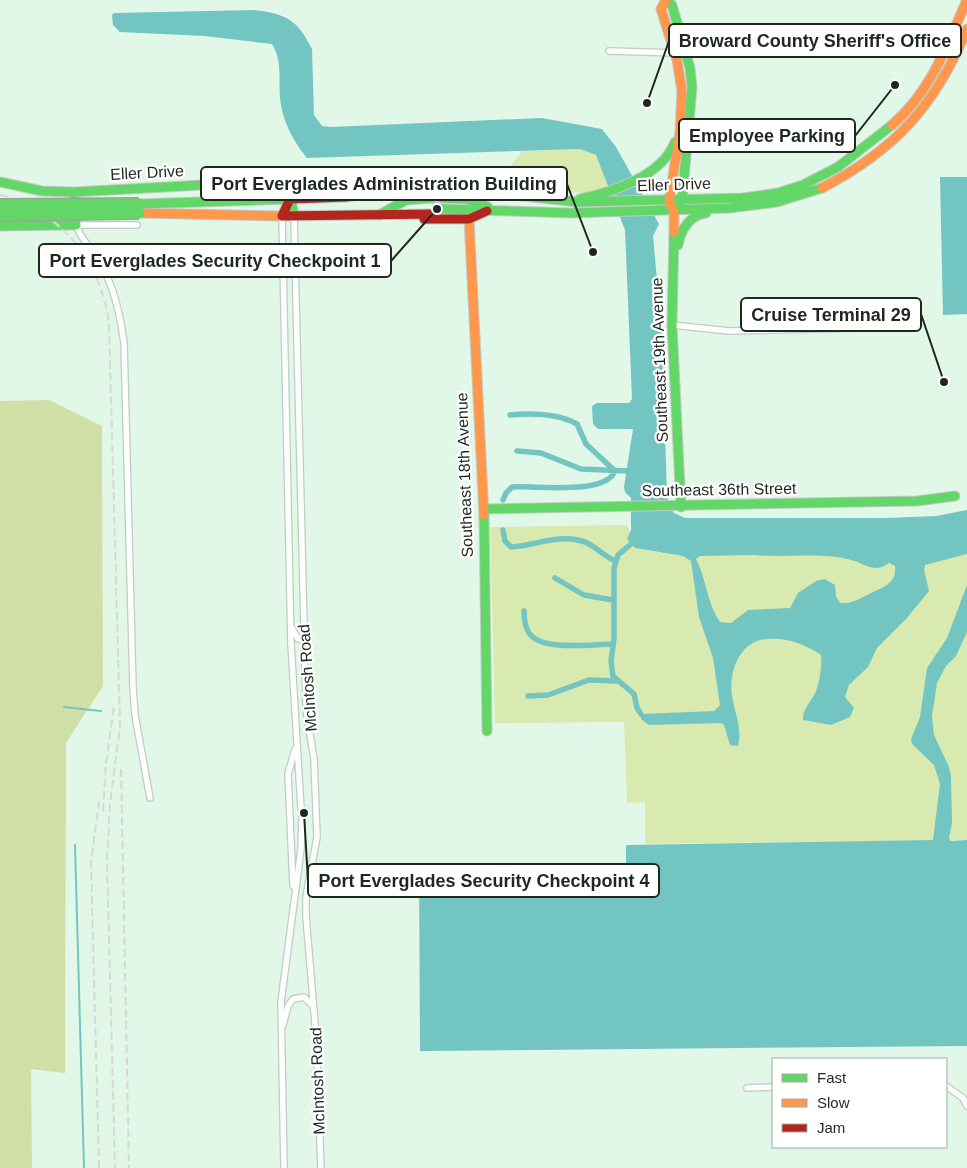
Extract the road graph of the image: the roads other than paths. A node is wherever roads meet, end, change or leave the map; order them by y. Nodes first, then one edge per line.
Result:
1 (666, 0) edge
2 (967, 0) edge
3 (967, 29) edge
4 (609, 51) dead end
5 (674, 53) junction
6 (686, 54) junction
7 (680, 128) junction
8 (0, 182) edge
9 (74, 192) junction
10 (467, 194) junction
11 (290, 199) junction
12 (682, 201) junction
13 (561, 202) junction
14 (0, 205) edge
15 (437, 206) junction
16 (672, 206) junction
17 (605, 208) junction
18 (736, 208) junction
19 (492, 209) junction
20 (552, 213) junction
21 (0, 214) edge
22 (138, 214) junction
23 (288, 216) junction
24 (376, 216) junction
25 (469, 219) junction
26 (76, 225) junction
27 (0, 226) edge
28 (672, 319) junction
29 (894, 327) dead end
30 (955, 496) dead end
31 (678, 507) junction
32 (484, 509) junction
33 (291, 623) junction
34 (304, 641) junction
35 (487, 731) dead end
36 (296, 745) junction
37 (150, 798) dead end
38 (301, 808) dead end
39 (302, 818) dead end
40 (294, 899) junction
41 (313, 1006) junction
42 (281, 1031) junction
43 (772, 1087) edge
44 (947, 1087) edge
45 (747, 1088) dead end
46 (967, 1106) edge
47 (284, 1168) edge
48 (321, 1168) edge

1 - 5 main road, Southeast 19th Avenue
1 - 6 main road, Southeast 19th Avenue
2 - 12 main road, Eller Drive
3 - 18 main road, Eller Drive
4 - 5 street
5 - 6 street
5 - 7 main road, Southeast 19th Avenue
6 - 12 main road, Southeast 19th Avenue
7 - 13 main road
7 - 16 main road, Southeast 19th Avenue
8 - 9 main road, Eller Drive
9 - 11 main road, Eller Drive
9 - 26 main road
10 - 11 main road, Eller Drive
10 - 13 main road, Eller Drive
10 - 15 main road, Eller Drive
10 - 19 main road, Eller Drive
11 - 22 main road
11 - 23 main road
12 - 16 main road, Eller Drive
13 - 17 main road, Eller Drive
13 - 20 main road
14 - 22 main road, bridge
15 - 19 main road, Eller Drive
15 - 24 main road, Eller Drive
16 - 17 main road, Eller Drive
16 - 17 main road, Eller Drive
16 - 18 main road, Eller Drive
16 - 28 main road, Southeast 19th Avenue
17 - 20 main road, Eller Drive
18 - 28 main road
19 - 20 main road, Eller Drive
19 - 25 main road, Eller Drive
21 - 22 main road, bridge
22 - 23 main road, Eller Drive
22 - 26 street
23 - 24 main road, Eller Drive
23 - 33 street, McIntosh Road
23 - 34 street, McIntosh Road
24 - 25 main road, Eller Drive
25 - 32 main road, Southeast 18th Avenue
26 - 27 main road
26 - 37 street
28 - 29 street
28 - 31 main road, Southeast 19th Avenue
30 - 31 main road, Southeast 36th Street
31 - 32 main road, Southeast 36th Street
32 - 35 main road, Southeast 18th Avenue
33 - 34 street
33 - 36 street, McIntosh Road
34 - 41 street, McIntosh Road
36 - 38 street, McIntosh Road
36 - 40 street, McIntosh Road
39 - 40 street, McIntosh Road
40 - 42 street, McIntosh Road
41 - 42 street
41 - 48 street, McIntosh Road
42 - 47 street, McIntosh Road
43 - 45 street
44 - 46 street

